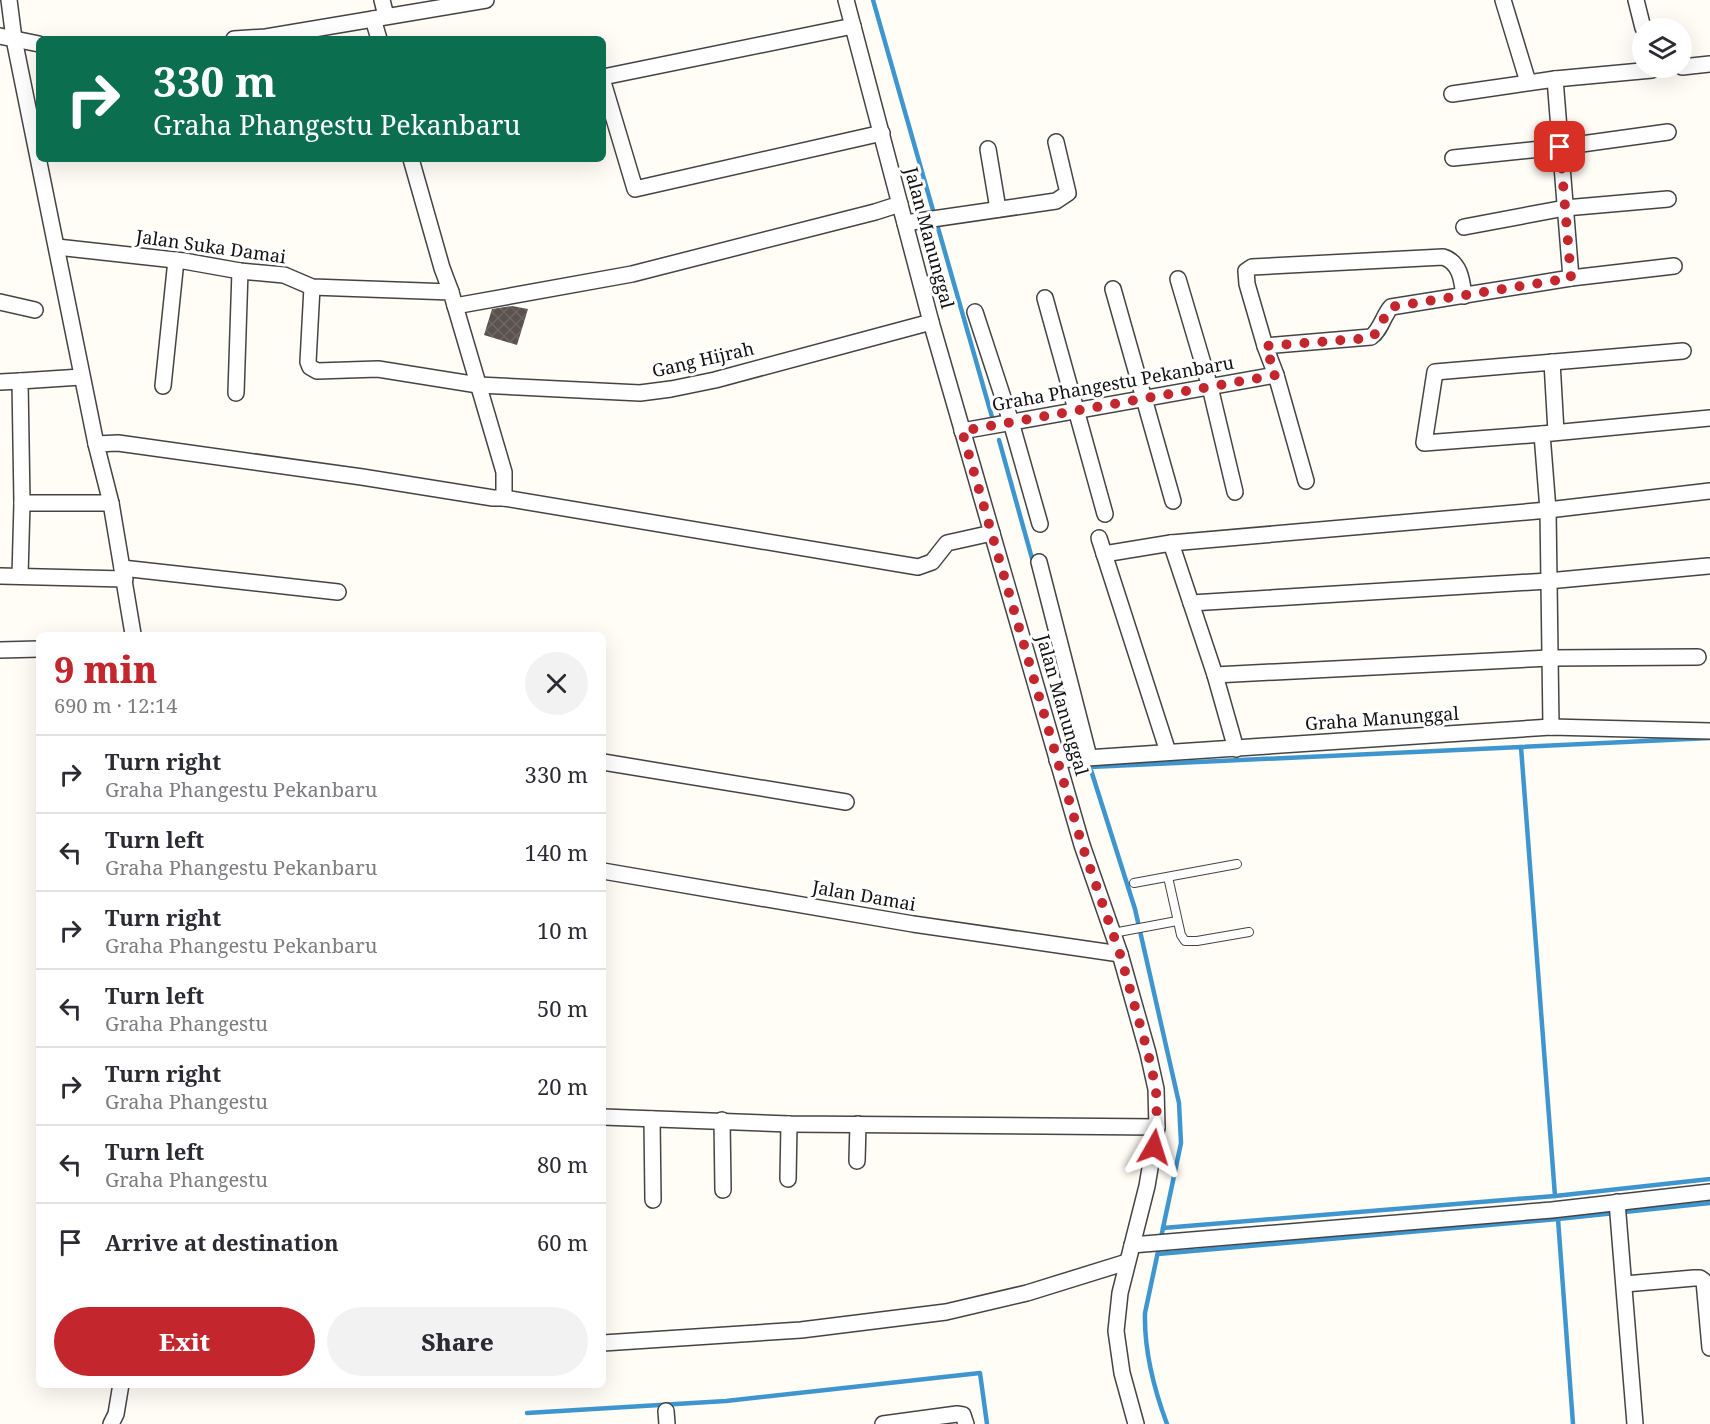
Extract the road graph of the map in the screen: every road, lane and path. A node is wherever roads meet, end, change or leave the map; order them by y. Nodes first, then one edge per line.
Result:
1 (9, 0) edge
2 (382, 0) edge
3 (486, 0) edge
4 (846, 0) edge
5 (1503, 0) edge
6 (1636, 0) edge
7 (380, 18) junction
8 (1640, 18) edge
9 (853, 26) junction
10 (272, 36) edge
11 (379, 36) edge
12 (7, 38) edge
13 (36, 43) edge
14 (1710, 64) edge
15 (1692, 66) edge
16 (1632, 70) edge
17 (606, 76) edge
18 (1555, 78) junction
19 (1528, 82) junction
20 (606, 92) edge
21 (1452, 94) dead end
22 (1668, 132) dead end
23 (882, 133) junction
24 (1056, 142) dead end
25 (1560, 147) junction
26 (988, 149) dead end
27 (1453, 158) dead end
28 (36, 159) edge
29 (37, 162) edge
30 (412, 162) edge
31 (1668, 199) dead end
32 (900, 204) junction
33 (1565, 208) junction
34 (998, 209) junction
35 (905, 222) junction
36 (1464, 227) dead end
37 (57, 247) junction
38 (176, 260) junction
39 (1674, 266) dead end
40 (240, 271) junction
41 (1571, 278) junction
42 (1178, 279) dead end
43 (312, 287) junction
44 (1113, 289) dead end
45 (1464, 296) junction
46 (1045, 298) dead end
47 (453, 299) junction
48 (0, 302) edge
49 (35, 310) dead end
50 (975, 312) dead end
51 (931, 322) junction
52 (1265, 346) junction
53 (1683, 351) dead end
54 (1551, 362) junction
55 (1276, 375) junction
56 (81, 377) junction
57 (20, 381) junction
58 (0, 382) edge
59 (478, 385) junction
60 (163, 386) dead end
61 (1210, 387) junction
62 (236, 393) dead end
63 (1144, 399) junction
64 (1076, 411) junction
65 (1710, 418) edge
66 (1009, 423) junction
67 (962, 431) junction
68 (1549, 433) junction
69 (96, 444) junction
70 (1306, 481) dead end
71 (1710, 491) edge
72 (1235, 492) dead end
73 (504, 498) junction
74 (1173, 501) dead end
75 (22, 502) junction
76 (111, 503) junction
77 (1548, 510) junction
78 (1105, 514) dead end
79 (1040, 524) dead end
80 (992, 533) junction
81 (1099, 538) dead end
82 (1171, 543) junction
83 (1104, 554) junction
84 (1039, 562) dead end
85 (1708, 566) dead end
86 (123, 574) junction
87 (0, 576) edge
88 (20, 576) junction
89 (1548, 581) junction
90 (338, 592) dead end
91 (1191, 603) junction
92 (133, 632) edge
93 (36, 649) edge
94 (0, 650) edge
95 (1698, 657) dead end
96 (1550, 658) junction
97 (1215, 675) junction
98 (1551, 727) junction
99 (1710, 730) edge
100 (1236, 749) junction
101 (1168, 752) junction
102 (1088, 757) junction
103 (1059, 760) junction
104 (606, 762) edge
105 (846, 802) dead end
106 (1237, 864) dead end
107 (606, 872) edge
108 (1168, 877) junction
109 (1134, 883) dead end
110 (1177, 921) junction
111 (1249, 932) dead end
112 (1116, 933) junction
113 (1120, 954) junction
114 (606, 1117) edge
115 (652, 1119) junction
116 (722, 1120) junction
117 (789, 1124) junction
118 (858, 1124) junction
119 (1157, 1127) junction
120 (857, 1161) dead end
121 (788, 1179) dead end
122 (723, 1190) dead end
123 (1710, 1192) edge
124 (653, 1200) dead end
125 (1617, 1202) junction
126 (1134, 1244) junction
127 (1126, 1262) junction
128 (1625, 1284) junction
129 (606, 1343) edge
130 (1710, 1348) edge
131 (120, 1388) edge
132 (965, 1420) edge
133 (116, 1421) edge
134 (883, 1424) edge
135 (1136, 1424) edge
136 (1635, 1424) edge

1 - 12 street
2 - 7 street
3 - 7 street
4 - 9 street, Jalan Manunggal
5 - 19 street
6 - 8 street
7 - 10 street
7 - 11 street
9 - 17 street
9 - 23 street, Jalan Manunggal
12 - 13 street
12 - 28 street
14 - 15 street
16 - 18 street
18 - 19 street
18 - 25 street
19 - 21 street
20 - 23 street
22 - 25 street
23 - 32 street, Jalan Manunggal
24 - 34 street
25 - 27 street
25 - 33 street
26 - 34 street
29 - 37 street
30 - 47 street
31 - 33 street
32 - 35 street, Jalan Manunggal
32 - 47 street, Jalan Suka Damai
33 - 36 street
33 - 41 street
34 - 35 street
35 - 51 street, Jalan Manunggal
37 - 38 street, Jalan Suka Damai
37 - 56 street
38 - 40 street, Jalan Suka Damai
38 - 60 street
39 - 41 street
40 - 43 street, Jalan Suka Damai
40 - 62 street
41 - 45 street
42 - 61 street
43 - 47 street, Jalan Suka Damai
43 - 59 street, Gang Hijrah
44 - 63 street
45 - 52 street
45 - 52 street
46 - 64 street
47 - 59 street
48 - 49 street
50 - 66 street
51 - 59 street, Gang Hijrah
51 - 67 street, Jalan Manunggal
52 - 55 street
53 - 54 street
54 - 68 street
54 - 68 street
55 - 61 street, Graha Phangestu Pekanbaru
55 - 70 street
56 - 57 street
56 - 69 street
57 - 58 street
57 - 75 street
59 - 73 street
61 - 63 street, Graha Phangestu Pekanbaru
61 - 72 street
63 - 64 street, Graha Phangestu Pekanbaru
63 - 74 street
64 - 66 street, Graha Phangestu Pekanbaru
64 - 78 street
65 - 68 street
66 - 67 street, Graha Phangestu Pekanbaru
66 - 79 street
67 - 80 street, Jalan Manunggal
68 - 77 street
69 - 73 street
69 - 76 street
71 - 77 street
73 - 80 street
75 - 76 street
75 - 88 street
76 - 86 street
77 - 82 street
77 - 89 street
80 - 103 street, Jalan Manunggal
81 - 83 street
82 - 83 street
82 - 91 street
83 - 101 street
84 - 102 street
85 - 89 street
86 - 88 street
86 - 90 street
86 - 92 street
87 - 88 street
89 - 91 street
89 - 96 street
91 - 97 street
93 - 94 street
95 - 96 street
96 - 97 street
96 - 98 street
97 - 100 street
98 - 99 street, Graha Manunggal
98 - 100 street, Graha Manunggal
100 - 101 street, Graha Manunggal
101 - 102 street, Graha Manunggal
102 - 103 street, Graha Manunggal
103 - 112 street, Jalan Manunggal
104 - 105 street
106 - 108 lane
107 - 113 street, Jalan Damai
108 - 109 lane
108 - 110 lane
110 - 111 lane
110 - 112 lane
112 - 113 street, Jalan Manunggal
113 - 119 street, Jalan Manunggal
114 - 115 street
115 - 116 street
115 - 124 street
116 - 117 street
116 - 122 street
117 - 118 street
117 - 121 street
118 - 119 street
118 - 120 street
119 - 126 street, Jalan Manunggal
123 - 125 street
125 - 126 street
125 - 128 street
126 - 127 street, Jalan Manunggal
127 - 129 street
127 - 135 street, Jalan Manunggal
128 - 130 street
128 - 136 street
131 - 133 street
132 - 134 street

